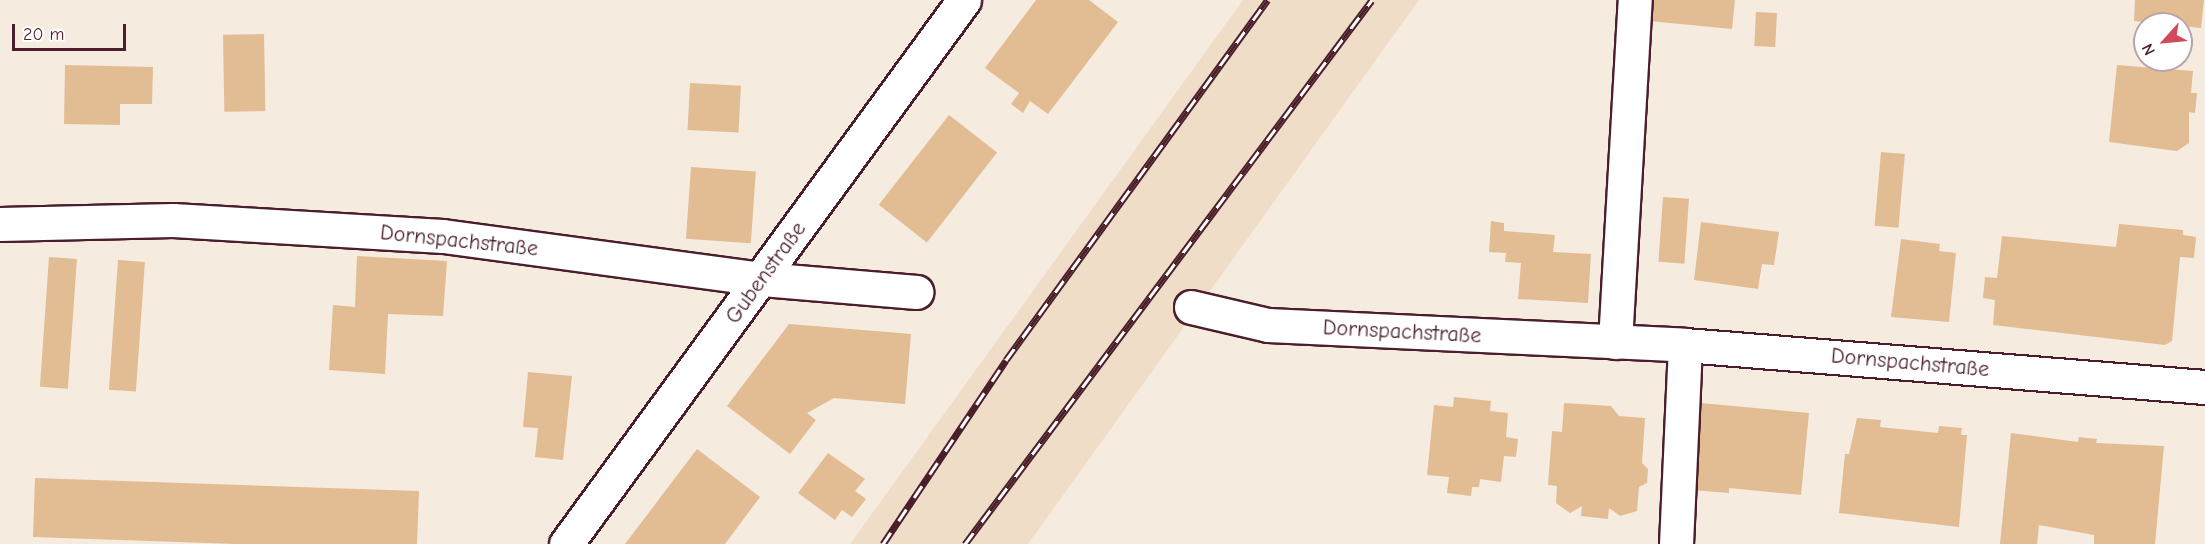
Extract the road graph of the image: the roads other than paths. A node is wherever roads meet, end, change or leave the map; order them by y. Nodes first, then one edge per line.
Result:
1 (964, 0) edge
2 (1635, 0) edge
3 (0, 224) edge
4 (762, 279) junction
5 (916, 292) dead end
6 (1191, 307) dead end
7 (1615, 342) junction
8 (1685, 345) junction
9 (2205, 387) edge
10 (566, 544) edge
11 (1676, 544) edge

1 - 4 street, Gubenstraße
2 - 7 street
3 - 4 street, Dornspachstraße
4 - 5 street, Dornspachstraße
4 - 10 street, Gubenstraße
6 - 7 street, Dornspachstraße
7 - 8 street, Dornspachstraße
8 - 9 street, Dornspachstraße
8 - 11 street

